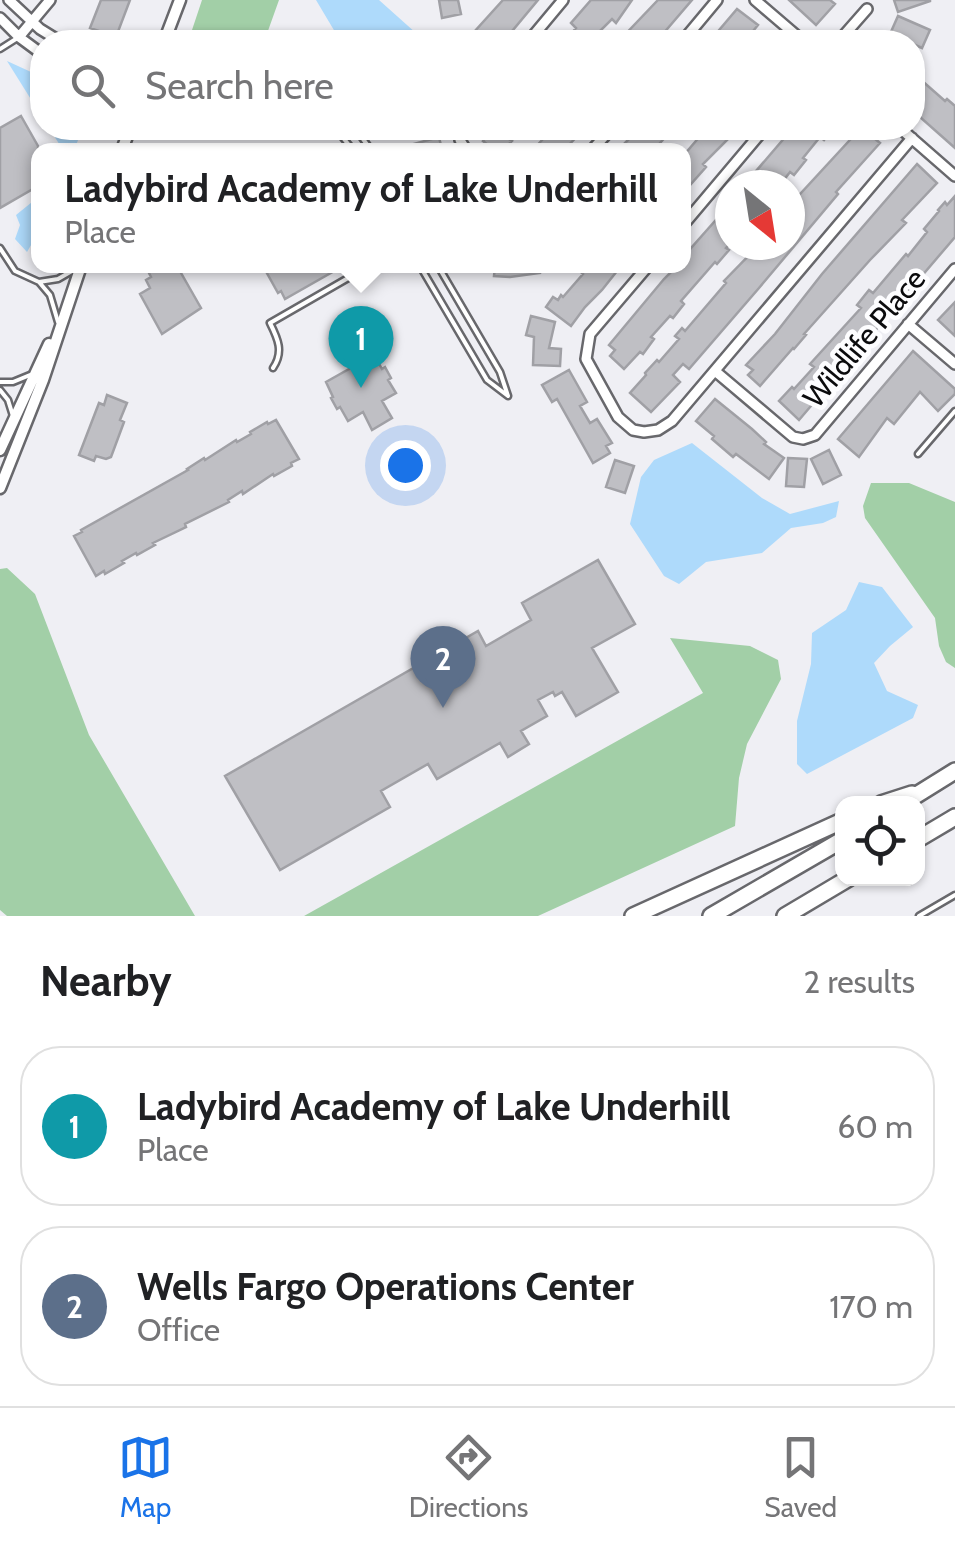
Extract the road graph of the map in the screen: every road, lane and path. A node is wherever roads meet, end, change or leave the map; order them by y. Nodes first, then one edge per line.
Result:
1 (9, 0) edge
2 (50, 0) edge
3 (180, 0) edge
4 (564, 0) edge
5 (717, 0) edge
6 (755, 0) edge
7 (868, 9) dead end
8 (0, 18) edge
9 (32, 22) junction
10 (44, 30) edge
11 (169, 30) edge
12 (538, 30) edge
13 (692, 30) edge
14 (790, 30) edge
15 (849, 30) edge
16 (19, 37) junction
17 (30, 45) edge
18 (0, 48) edge
19 (755, 140) edge
20 (910, 140) edge
21 (914, 140) edge
22 (955, 176) edge
23 (691, 216) edge
24 (0, 248) edge
25 (955, 269) edge
26 (69, 273) edge
27 (79, 273) edge
28 (358, 273) edge
29 (424, 273) edge
30 (442, 273) edge
31 (642, 273) edge
32 (39, 282) junction
33 (908, 324) junction
34 (60, 326) junction
35 (955, 364) edge
36 (273, 368) dead end
37 (715, 372) junction
38 (34, 373) junction
39 (0, 386) edge
40 (955, 410) edge
41 (14, 418) junction
42 (0, 450) edge
43 (918, 454) dead end
44 (0, 488) edge
45 (955, 772) edge
46 (920, 791) junction
47 (905, 796) edge
48 (913, 796) edge
49 (955, 817) edge
50 (835, 824) edge
51 (925, 835) edge
52 (835, 844) edge
53 (836, 886) edge
54 (955, 895) edge
55 (633, 916) edge
56 (711, 916) edge
57 (785, 916) edge
58 (919, 916) edge

1 - 9 street
2 - 9 street
3 - 11 street
4 - 12 street
5 - 13 street
6 - 14 street
7 - 15 street
8 - 16 street
9 - 10 street
9 - 16 street
16 - 17 street
16 - 18 lane
19 - 23 street
20 - 37 street
21 - 22 street
24 - 32 lane
25 - 33 street, Wildlife Place
26 - 32 lane
27 - 34 street
28 - 36 lane
29 - 30 lane
31 - 37 street
32 - 34 lane
33 - 35 street
33 - 37 street, Wildlife Place
34 - 38 street
34 - 44 street
38 - 39 lane
38 - 41 street
39 - 41 lane
40 - 43 lane
41 - 42 street
45 - 46 highway
46 - 47 highway
46 - 48 highway
49 - 51 highway
50 - 55 highway
52 - 56 highway
53 - 57 highway
54 - 58 lane

